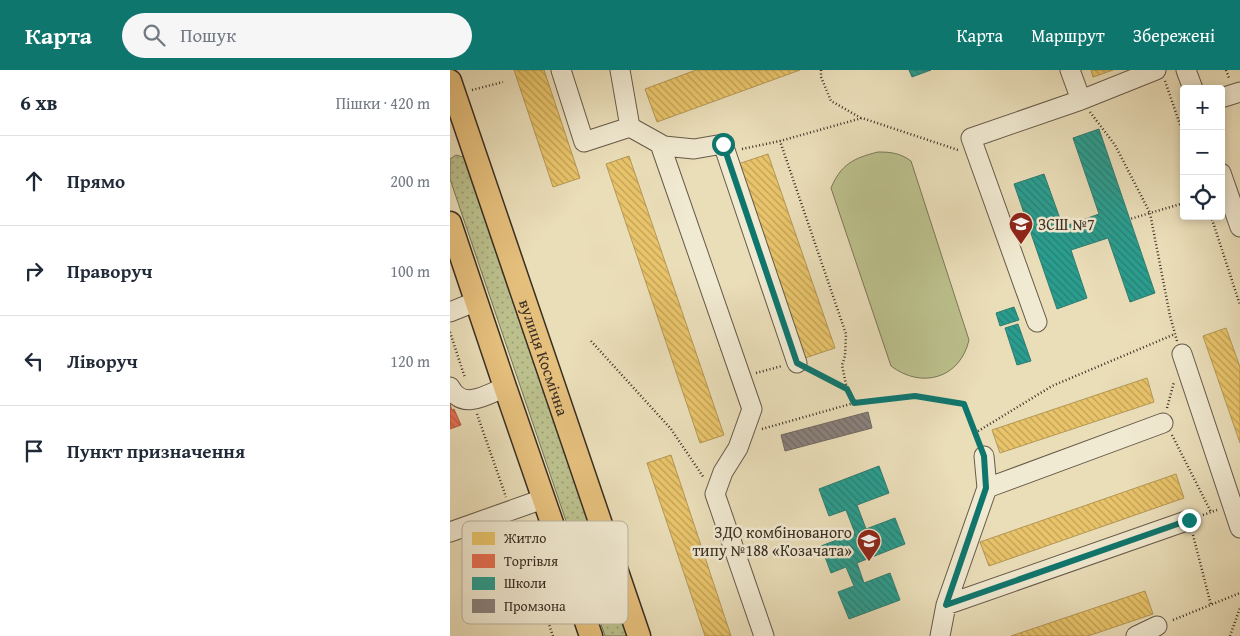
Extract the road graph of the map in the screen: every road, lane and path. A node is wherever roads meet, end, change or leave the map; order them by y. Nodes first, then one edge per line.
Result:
1 (561, 70) edge
2 (620, 70) edge
3 (821, 70) edge
4 (1070, 70) edge
5 (1186, 70) edge
6 (1160, 74) edge
7 (450, 81) edge
8 (503, 82) dead end
9 (1191, 85) edge
10 (472, 90) dead end
11 (1240, 92) edge
12 (1225, 97) edge
13 (1081, 100) junction
14 (862, 118) junction
15 (630, 127) junction
16 (458, 128) edge
17 (1182, 130) edge
18 (780, 141) junction
19 (660, 144) junction
20 (726, 152) junction
21 (978, 156) junction
22 (1222, 175) edge
23 (1180, 204) edge
24 (1150, 213) junction
25 (1130, 220) dead end
26 (1211, 220) edge
27 (450, 223) edge
28 (1240, 227) edge
29 (477, 301) junction
30 (1240, 305) edge
31 (450, 312) edge
32 (1037, 322) dead end
33 (450, 332) edge
34 (1175, 334) junction
35 (591, 341) dead end
36 (1182, 354) joint
37 (797, 363) junction
38 (740, 376) junction
39 (1174, 380) dead end
40 (450, 387) edge
41 (505, 387) junction
42 (847, 389) junction
43 (473, 401) junction
44 (854, 403) junction
45 (1165, 425) junction
46 (975, 433) junction
47 (742, 435) junction
48 (984, 456) joint
49 (986, 488) junction
50 (715, 494) junction
51 (543, 499) junction
52 (1232, 504) junction
53 (510, 511) junction
54 (1211, 512) junction
55 (1189, 520) junction
56 (481, 521) edge
57 (513, 521) edge
58 (551, 521) edge
59 (598, 521) edge
60 (462, 528) edge
61 (1240, 528) edge
62 (450, 532) edge
63 (1240, 593) edge
64 (628, 605) edge
65 (946, 605) junction
66 (1210, 605) junction
67 (1240, 608) edge
68 (549, 624) edge
69 (587, 624) edge
70 (1157, 626) joint
71 (553, 636) edge
72 (591, 636) edge
73 (639, 636) edge
74 (764, 636) edge
75 (940, 636) edge
76 (1136, 636) edge
77 (1230, 636) edge

1 - 15 street
2 - 15 street
3 - 14 path
4 - 13 street
5 - 9 street
6 - 13 street
6 - 17 path
7 - 16 main road, вулиця Космічна
8 - 10 path
11 - 12 street
13 - 21 street
13 - 24 path
14 - 18 path
14 - 21 path
15 - 19 street
16 - 59 main road, вулиця Космічна
18 - 20 path
18 - 42 path
19 - 20 street
19 - 38 street
20 - 37 street
21 - 32 street
22 - 28 street
23 - 24 path
24 - 25 path
24 - 34 path
26 - 30 path
27 - 29 main road
29 - 31 street
29 - 41 main road
33 - 43 path
34 - 36 path
34 - 46 path
35 - 50 path
36 - 52 street
37 - 38 path
37 - 42 path
38 - 47 street
39 - 45 path
40 - 43 street
41 - 43 street
41 - 51 main road
42 - 44 path
43 - 53 path
44 - 46 path
44 - 47 path
45 - 49 street
45 - 54 path
46 - 48 path
47 - 50 street
48 - 49 street
49 - 65 street
50 - 74 street
51 - 53 street
51 - 58 main road
52 - 54 path
52 - 61 street
53 - 56 street
53 - 57 path
54 - 55 path
55 - 65 street
55 - 66 path
60 - 62 street
63 - 66 path
64 - 73 main road, вулиця Космічна
65 - 75 street
66 - 70 path
67 - 77 path
68 - 71 path
69 - 72 main road
70 - 76 street

